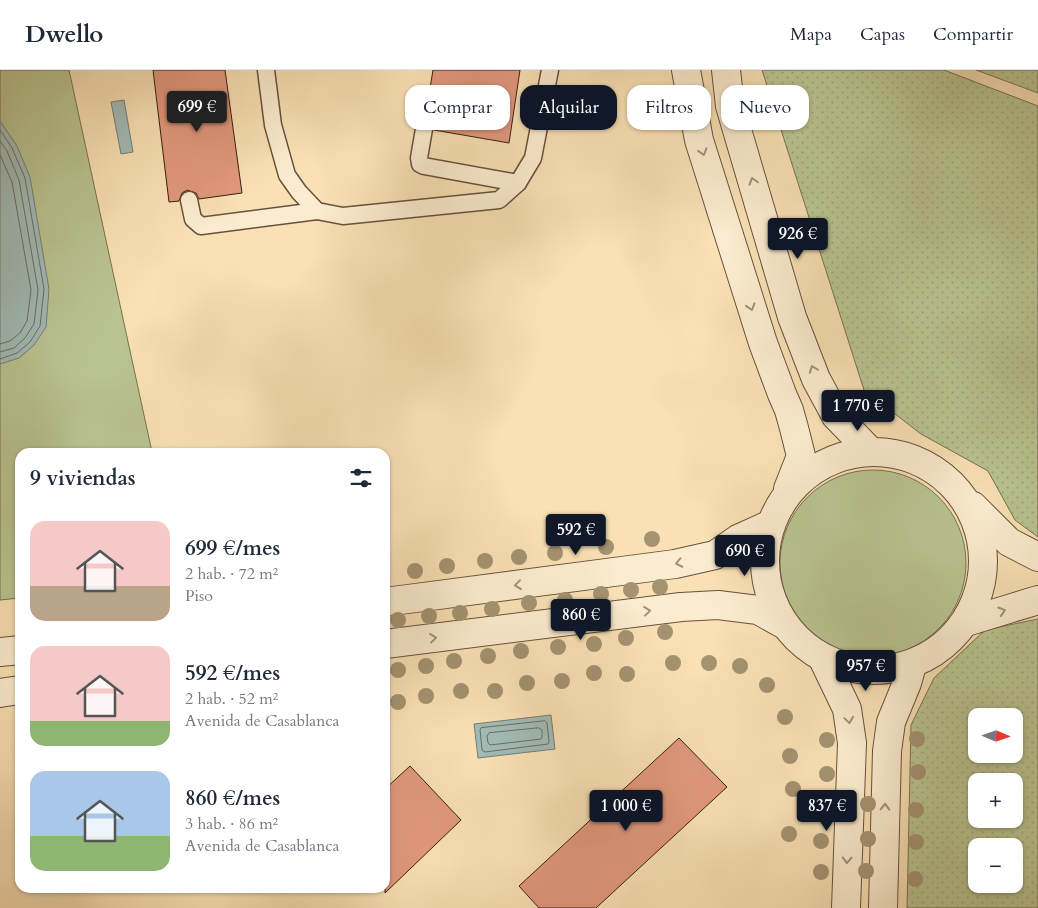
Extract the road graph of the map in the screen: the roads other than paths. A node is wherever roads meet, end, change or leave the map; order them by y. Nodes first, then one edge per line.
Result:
1 (266, 70) edge
2 (550, 70) edge
3 (686, 70) edge
4 (726, 70) edge
5 (424, 130) edge
6 (518, 183) junction
7 (189, 200) dead end
8 (317, 211) junction
9 (870, 451) junction
10 (786, 495) junction
11 (964, 498) junction
12 (771, 524) junction
13 (1038, 557) edge
14 (1038, 600) edge
15 (390, 601) edge
16 (966, 622) junction
17 (783, 624) junction
18 (390, 643) edge
19 (15, 650) edge
20 (0, 652) edge
21 (823, 660) junction
22 (912, 665) junction
23 (15, 691) edge
24 (0, 693) edge
25 (846, 908) edge
26 (883, 908) edge

1 - 8 lane
2 - 6 lane
3 -> 10 street
9 -> 4 street
5 - 6 lane
6 - 8 lane
7 - 8 lane
9 - 10 street
9 - 11 street
10 - 12 street
11 - 13 street
11 - 16 street
12 -> 15 street
12 - 17 street
16 -> 14 street
16 - 22 street
18 -> 17 street
17 - 21 street
19 - 20 street
21 - 22 street
21 -> 25 street
26 -> 22 street
23 - 24 street

